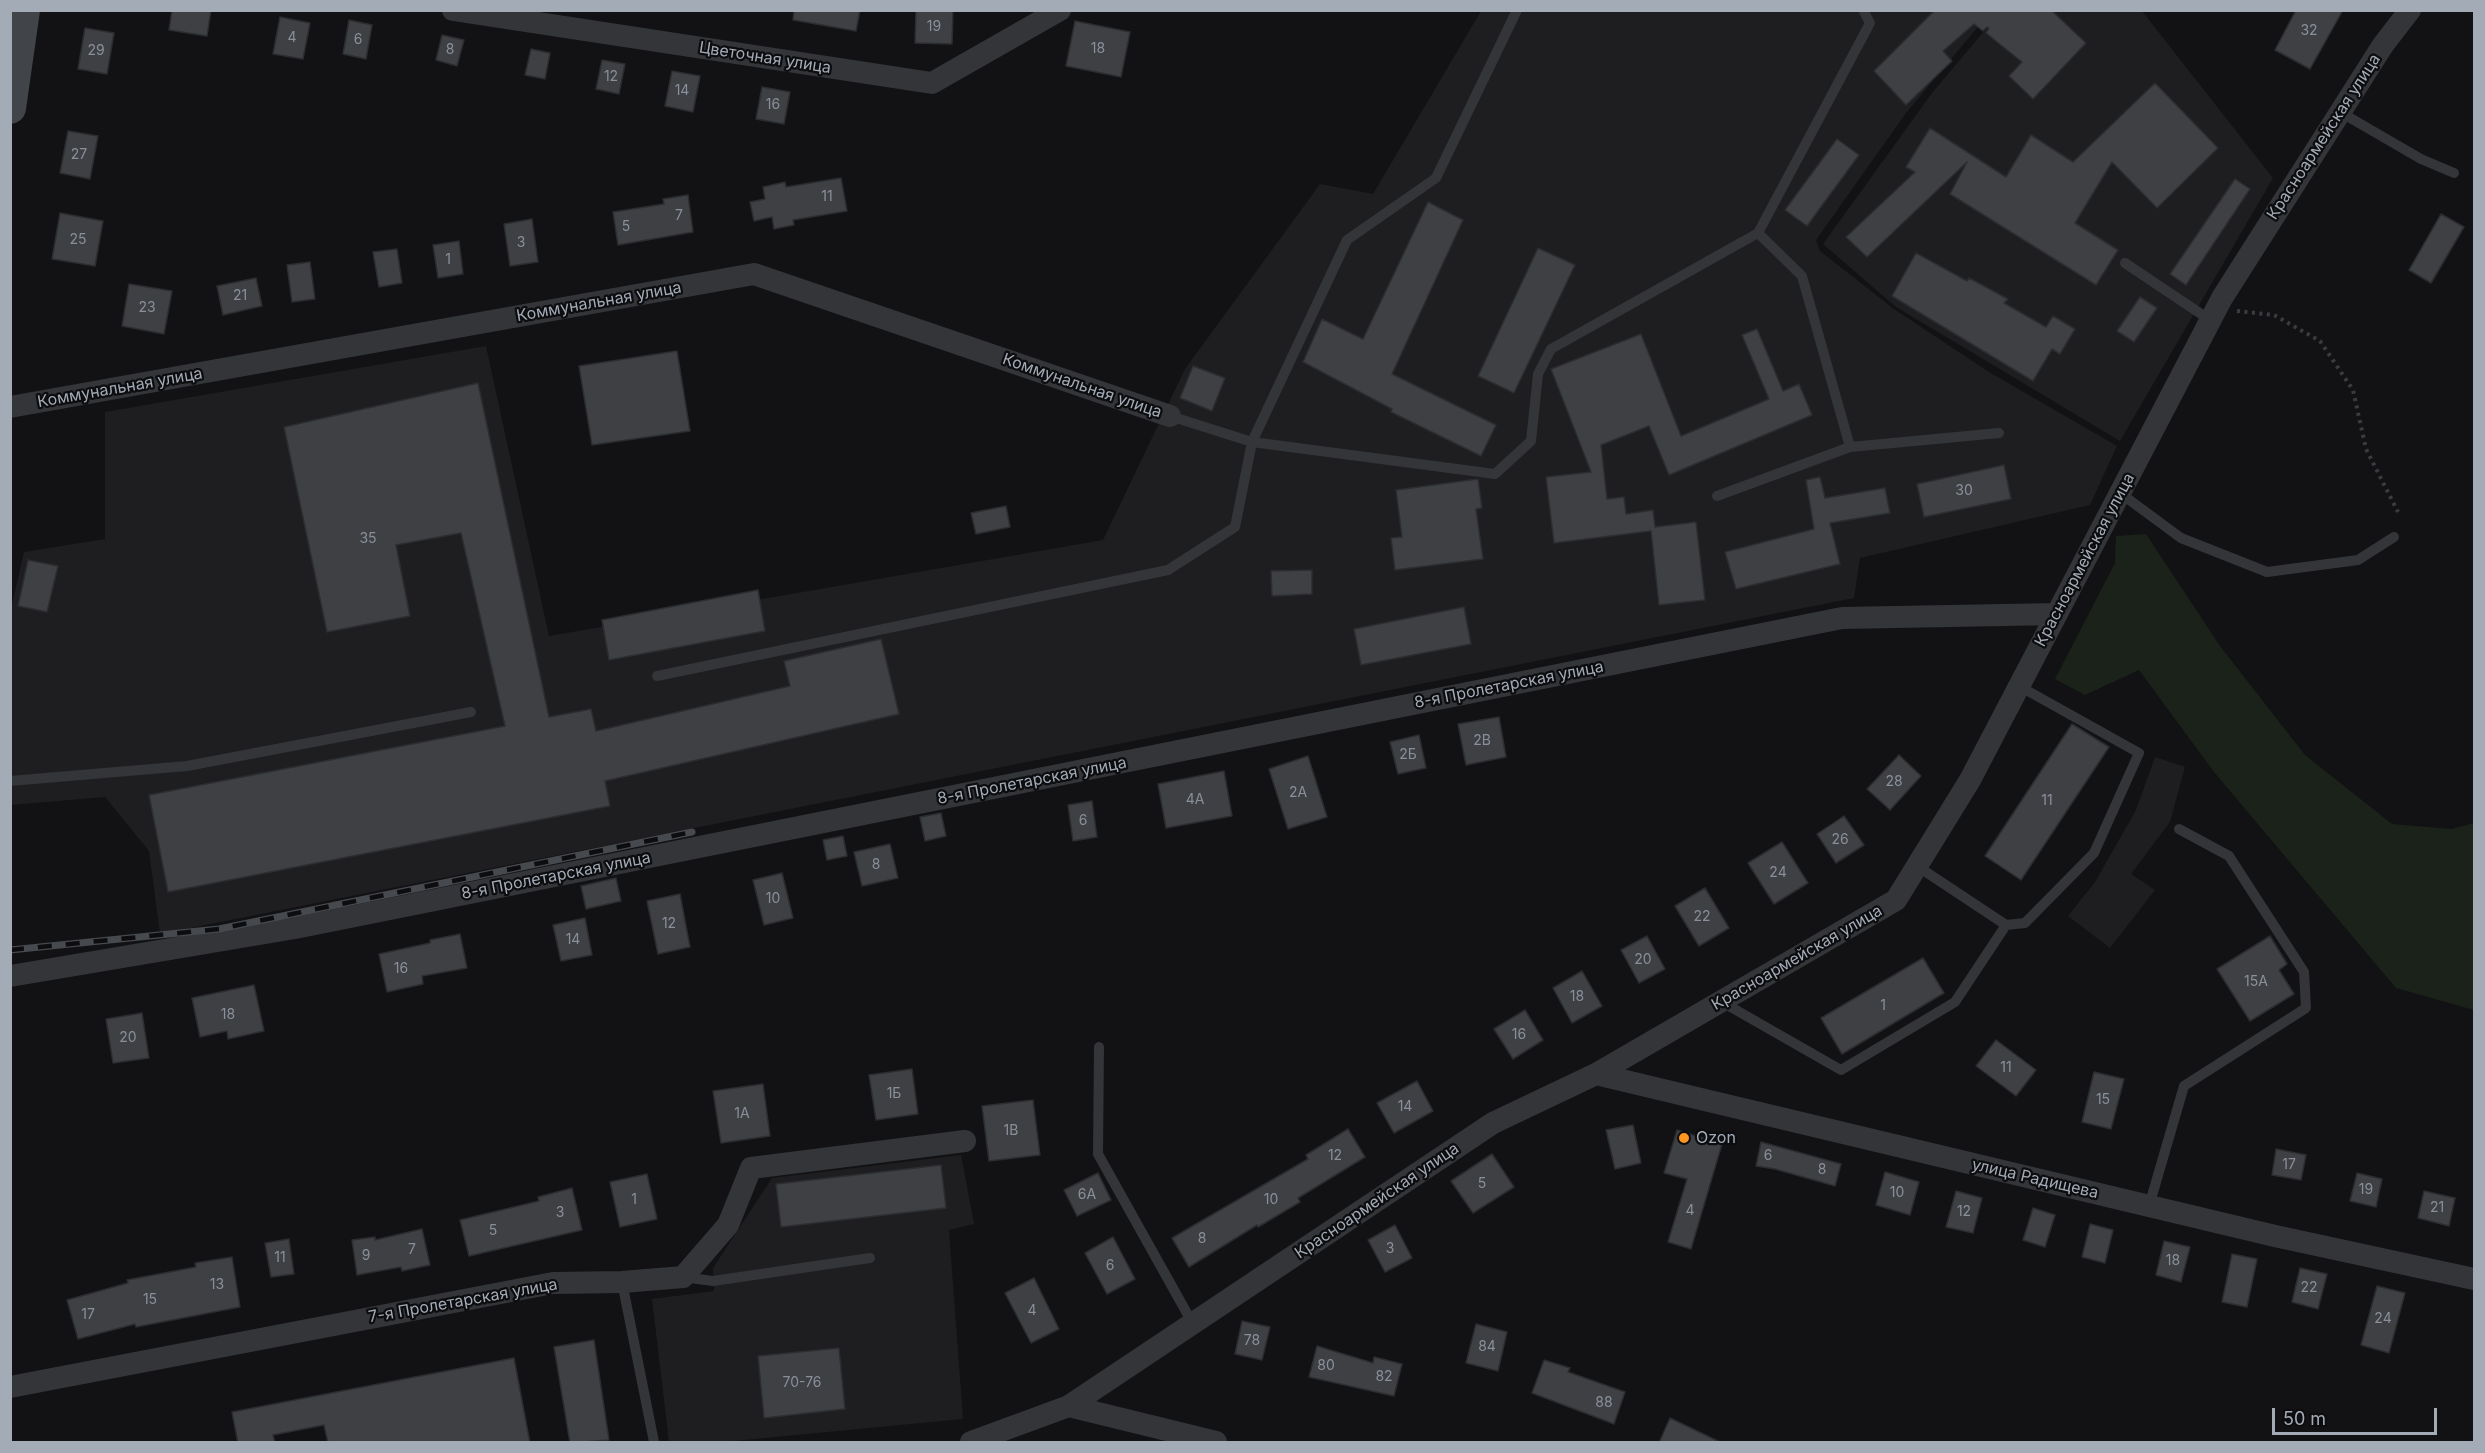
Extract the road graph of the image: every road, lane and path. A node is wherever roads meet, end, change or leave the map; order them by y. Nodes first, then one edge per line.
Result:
1 (24, 10) edge
2 (453, 10) edge
3 (1060, 10) edge
4 (1517, 10) edge
5 (1863, 10) edge
6 (2410, 10) edge
7 (10, 108) edge
8 (2340, 112) junction
9 (2454, 173) dead end
10 (1758, 233) junction
11 (2125, 263) dead end
12 (2213, 314) junction
13 (10, 408) edge
14 (1170, 416) joint
15 (1999, 433) dead end
16 (1252, 442) junction
17 (1850, 447) junction
18 (2120, 493) junction
19 (1717, 496) dead end
20 (2398, 512) dead end
21 (2394, 537) dead end
22 (2057, 614) junction
23 (657, 676) dead end
24 (2019, 686) junction
25 (471, 712) dead end
26 (10, 781) edge
27 (2179, 829) dead end
28 (1917, 866) junction
29 (2006, 925) junction
30 (10, 976) edge
31 (1721, 1002) junction
32 (1099, 1047) dead end
33 (1596, 1074) junction
34 (965, 1141) dead end
35 (2149, 1206) junction
36 (870, 1258) dead end
37 (683, 1277) junction
38 (2475, 1279) edge
39 (622, 1282) junction
40 (1193, 1324) junction
41 (10, 1387) edge
42 (1069, 1406) junction
43 (654, 1443) edge
44 (971, 1443) edge
45 (1216, 1443) edge

1 - 7 main road
2 - 3 street, Цветочная улица
4 - 16 lane
5 - 10 lane
6 - 8 street, Красноармейская улица
8 - 9 lane
8 - 12 street, Красноармейская улица
10 - 16 lane
10 - 17 lane
11 - 12 lane
12 - 18 street, Красноармейская улица
12 - 20 path
13 - 14 street, Коммунальная улица
14 - 16 lane
15 - 17 lane
16 - 23 lane
17 - 19 lane
18 - 21 lane
18 - 22 street, Красноармейская улица
22 - 24 street, Красноармейская улица
22 - 30 street, 8-я Пролетарская улица
24 - 28 street, Красноармейская улица
24 - 29 lane
25 - 26 lane
27 - 35 lane
28 - 29 lane
28 - 31 street, Красноармейская улица
29 - 31 lane
31 - 33 street, Красноармейская улица
32 - 40 lane
33 - 35 street, улица Радищева
33 - 40 street, Красноармейская улица
34 - 37 street
35 - 38 street, улица Радищева
36 - 37 lane
37 - 39 street, 7-я Пролетарская улица
39 - 41 street, 7-я Пролетарская улица
39 - 43 lane
40 - 42 street, Красноармейская улица
42 - 44 street, Красноармейская улица
42 - 45 street

